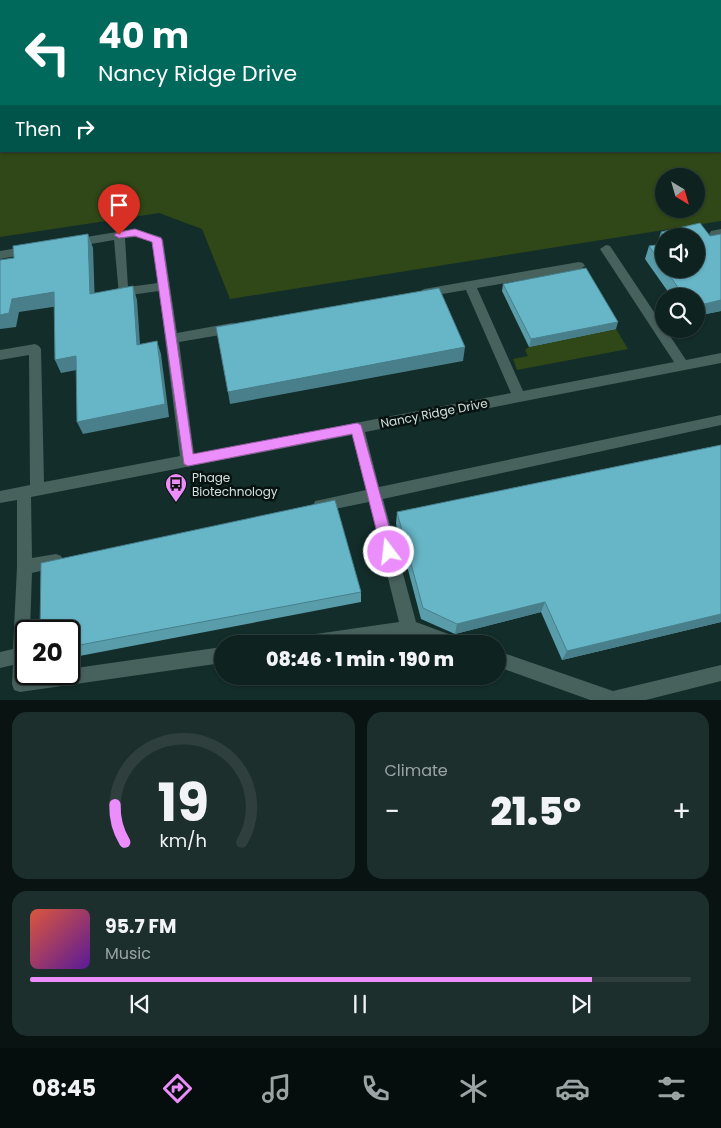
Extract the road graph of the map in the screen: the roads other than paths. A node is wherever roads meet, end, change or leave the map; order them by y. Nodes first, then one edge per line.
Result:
1 (721, 233) edge
2 (119, 235) junction
3 (721, 242) edge
4 (64, 244) edge
5 (37, 249) edge
6 (606, 249) dead end
7 (0, 255) edge
8 (579, 266) dead end
9 (470, 285) junction
10 (164, 286) junction
11 (412, 296) edge
12 (249, 325) edge
13 (172, 338) junction
14 (0, 355) edge
15 (720, 359) edge
16 (683, 365) junction
17 (519, 396) junction
18 (721, 420) edge
19 (357, 428) junction
20 (188, 460) junction
21 (31, 491) junction
22 (374, 495) junction
23 (0, 497) edge
24 (306, 509) edge
25 (73, 557) edge
26 (25, 567) junction
27 (23, 620) edge
28 (408, 628) junction
29 (362, 635) edge
30 (428, 635) edge
31 (214, 656) edge
32 (15, 657) edge
33 (0, 660) edge
34 (506, 662) edge
35 (721, 672) edge
36 (80, 675) edge

1 - 3 street
2 - 4 street
2 - 10 street
2 - 10 street
5 - 7 street
6 - 16 street
8 - 9 street
9 - 11 street
9 - 17 street
10 - 13 street
12 - 13 street
13 - 20 street
14 - 21 street
15 - 16 street, Nancy Ridge Drive
16 - 17 street, Nancy Ridge Drive
17 - 19 street, Nancy Ridge Drive
18 - 22 street
19 - 20 street, Nancy Ridge Drive
19 - 22 street
20 - 21 street, Nancy Ridge Drive
21 - 23 street, Nancy Ridge Drive
21 - 26 street
22 - 24 street
22 - 28 street
25 - 26 street
26 - 27 street
28 - 29 street
28 - 30 street
31 - 36 street
32 - 33 street
34 - 35 street

